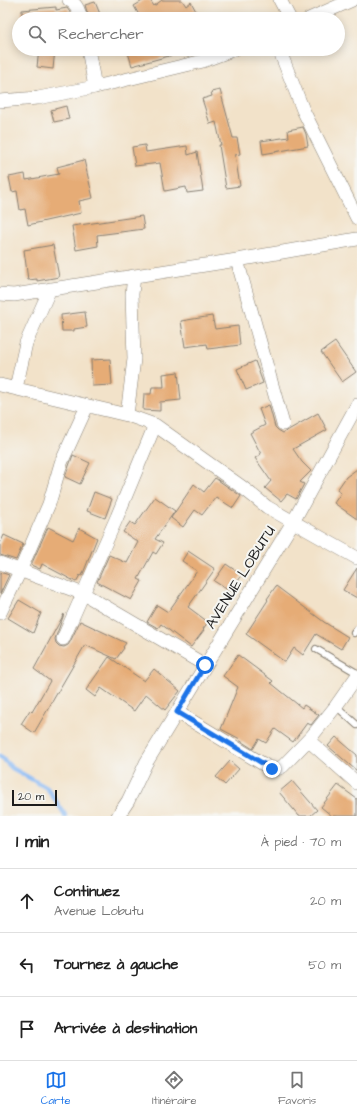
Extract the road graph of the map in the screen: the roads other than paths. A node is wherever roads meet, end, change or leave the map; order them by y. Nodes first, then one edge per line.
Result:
1 (69, 0) edge
2 (280, 0) edge
3 (352, 0) edge
4 (79, 12) edge
5 (286, 12) edge
6 (325, 12) edge
7 (89, 56) edge
8 (216, 56) edge
9 (282, 56) edge
10 (95, 87) junction
11 (0, 102) edge
12 (357, 218) edge
13 (357, 239) edge
14 (237, 260) junction
15 (134, 276) junction
16 (50, 289) junction
17 (0, 294) edge
18 (0, 385) edge
19 (16, 388) junction
20 (357, 405) edge
21 (87, 406) junction
22 (127, 416) junction
23 (283, 424) dead end
24 (155, 425) junction
25 (293, 522) junction
26 (357, 558) edge
27 (0, 563) edge
28 (20, 571) junction
29 (84, 594) junction
30 (0, 612) edge
31 (63, 639) dead end
32 (316, 649) dead end
33 (205, 665) junction
34 (357, 674) edge
35 (336, 706) junction
36 (177, 712) junction
37 (357, 725) edge
38 (308, 740) junction
39 (357, 783) edge
40 (118, 816) edge

1 - 4 street
2 - 5 street
3 - 6 street
7 - 10 street
8 - 10 street
9 - 12 street
10 - 11 street
13 - 14 street
14 - 15 street
14 - 23 street
15 - 16 street
15 - 22 street
16 - 17 street
16 - 19 street
18 - 19 street
19 - 21 street
20 - 25 street, AVENUE LOBUTU
21 - 22 street
21 - 28 street
22 - 24 street
24 - 25 street
24 - 29 street
25 - 26 street
25 - 33 street, AVENUE LOBUTU
27 - 28 street
28 - 29 street
28 - 30 street
29 - 31 street
29 - 33 street
32 - 34 lane
33 - 36 street, AVENUE LOBUTU
34 - 35 street
35 - 37 lane
35 - 38 street
36 - 38 street
36 - 40 street, AVENUE LOBUTU
38 - 39 street

